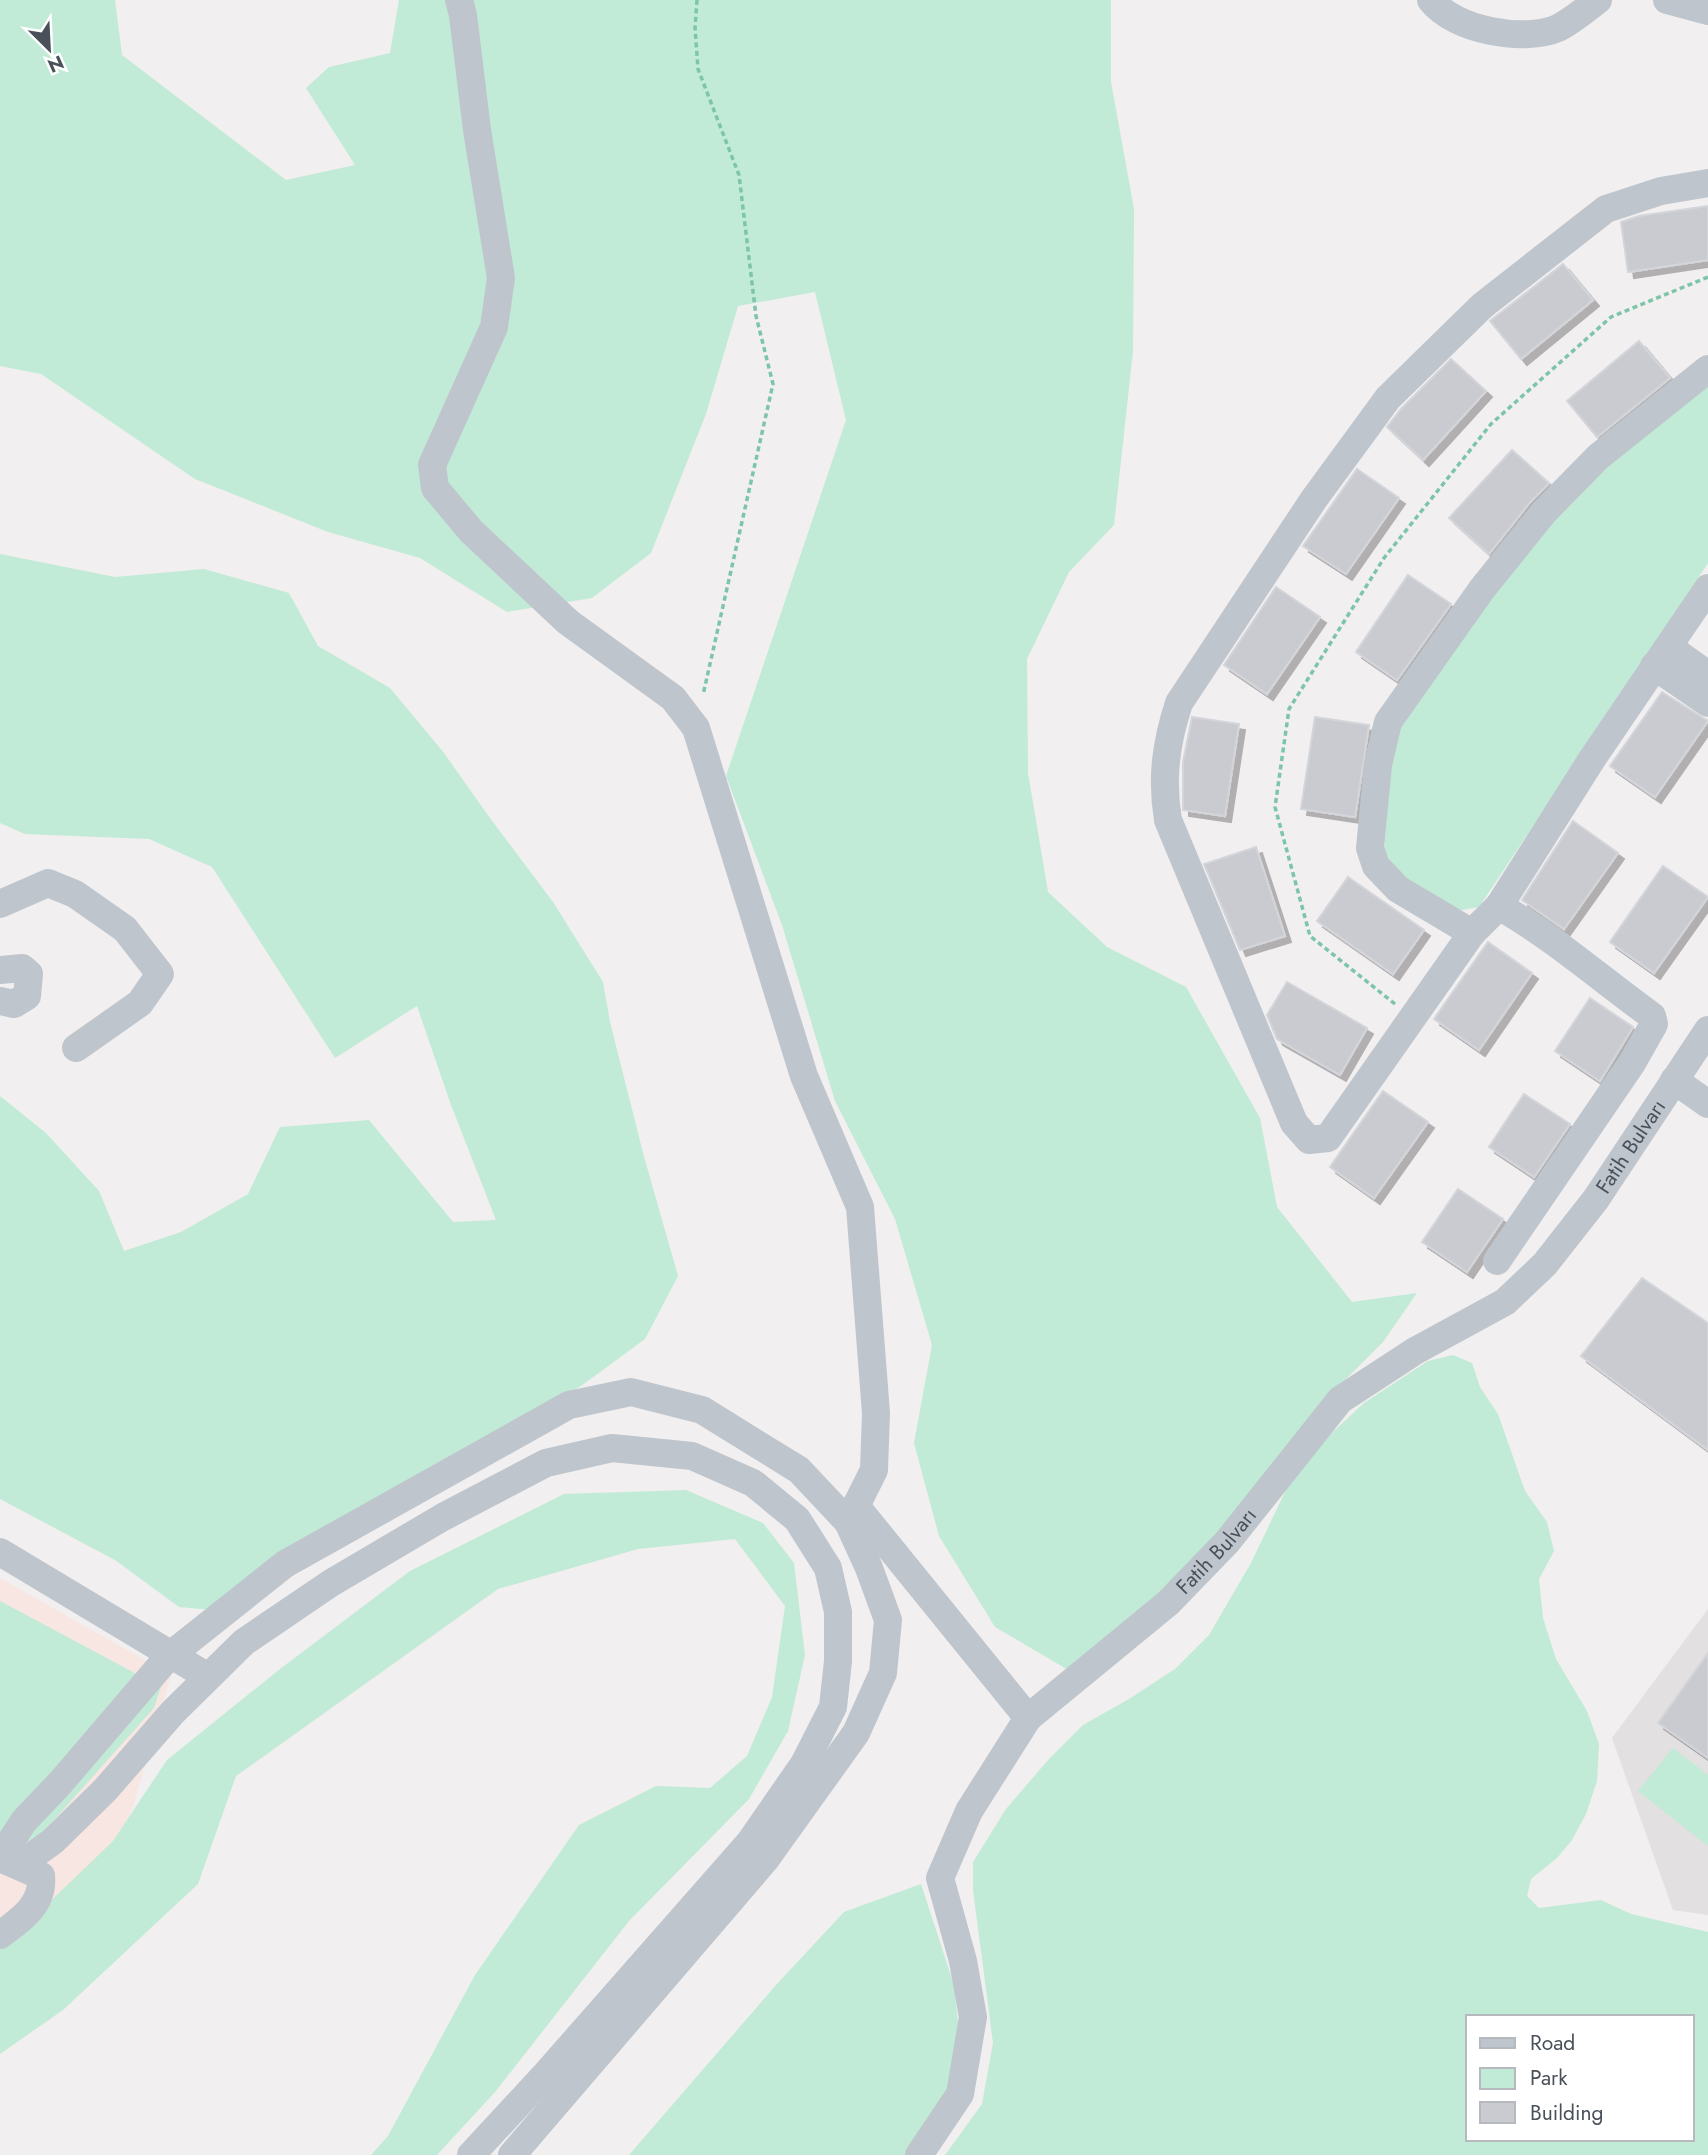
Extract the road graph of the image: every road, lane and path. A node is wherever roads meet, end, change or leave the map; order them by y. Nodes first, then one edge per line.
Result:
1 (459, 0) edge
2 (698, 0) edge
3 (1431, 0) edge
4 (1598, 0) edge
5 (1667, 0) edge
6 (1708, 11) edge
7 (1708, 183) edge
8 (1708, 277) edge
9 (1708, 369) edge
10 (1708, 588) edge
11 (1662, 657) junction
12 (1708, 675) edge
13 (1708, 703) edge
14 (696, 728) junction
15 (0, 904) edge
16 (1499, 906) junction
17 (1472, 933) junction
18 (0, 970) edge
19 (0, 1001) edge
20 (1413, 1018) junction
21 (1708, 1030) edge
22 (76, 1048) dead end
23 (1674, 1080) junction
24 (1708, 1104) edge
25 (1497, 1261) dead end
26 (852, 1514) junction
27 (0, 1552) edge
28 (171, 1654) junction
29 (202, 1683) junction
30 (1028, 1718) junction
31 (0, 1876) edge
32 (41, 1876) junction
33 (0, 1936) edge
34 (471, 2155) edge
35 (512, 2155) edge
36 (919, 2155) edge

1 - 14 street
2 - 14 path
3 - 4 street
5 - 6 street
7 - 20 street
8 - 20 path
9 - 17 street
10 - 11 street
11 - 12 street
11 - 13 street
11 - 16 street
14 - 26 street
15 - 22 street
16 - 17 street
16 - 25 street
17 - 20 street
18 - 19 street
21 - 23 street, Fatih Bulvarı
23 - 24 street
23 - 30 street, Fatih Bulvarı
26 - 28 street
26 - 30 street
26 - 35 street
27 - 28 street
28 - 29 street
28 - 32 street
29 - 32 street
29 - 34 street
30 - 36 street, Fatih Bulvarı
31 - 32 street
32 - 33 street

